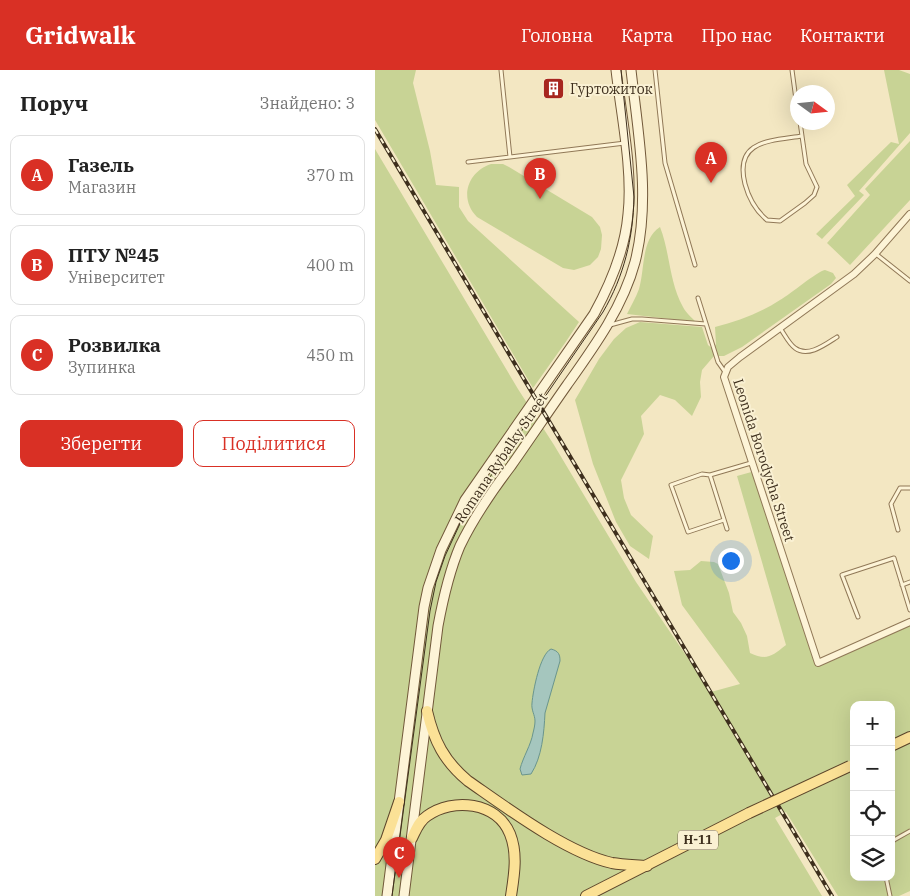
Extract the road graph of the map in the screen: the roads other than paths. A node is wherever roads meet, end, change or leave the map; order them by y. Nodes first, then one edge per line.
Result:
1 (501, 70) edge
2 (616, 70) edge
3 (631, 70) edge
4 (655, 70) edge
5 (792, 70) edge
6 (794, 85) edge
7 (801, 130) edge
8 (802, 136) junction
9 (625, 143) junction
10 (510, 157) junction
11 (468, 162) dead end
12 (910, 214) edge
13 (875, 254) junction
14 (695, 264) dead end
15 (910, 281) edge
16 (698, 298) dead end
17 (706, 324) junction
18 (607, 326) junction
19 (780, 328) junction
20 (837, 337) dead end
21 (725, 373) junction
22 (752, 463) junction
23 (710, 476) junction
24 (910, 488) edge
25 (724, 520) junction
26 (727, 529) dead end
27 (898, 530) dead end
28 (910, 582) edge
29 (902, 584) junction
30 (910, 610) edge
31 (858, 617) dead end
32 (910, 622) edge
33 (427, 711) junction
34 (910, 737) edge
35 (895, 744) edge
36 (850, 766) edge
37 (399, 802) junction
38 (910, 831) edge
39 (412, 838) junction
40 (895, 839) edge
41 (375, 859) edge
42 (647, 866) junction
43 (887, 881) edge
44 (600, 892) edge
45 (387, 896) edge
46 (404, 896) edge
47 (511, 896) edge
48 (586, 896) edge
49 (890, 896) edge

1 - 10 lane
2 - 9 main road, Romana Rybalky Street
3 - 18 main road, Romana Rybalky Street
4 - 14 lane
5 - 6 lane
7 - 8 lane
8 - 8 lane
9 - 10 lane
9 - 37 main road, Romana Rybalky Street
10 - 11 lane
12 - 13 street, Leonida Borodycha Street
13 - 15 lane
13 - 19 street, Leonida Borodycha Street
16 - 17 lane
17 - 18 lane
17 - 21 lane
18 - 33 main road, Romana Rybalky Street
19 - 20 lane
19 - 21 street, Leonida Borodycha Street
21 - 22 street, Leonida Borodycha Street
22 - 23 lane
22 - 32 street, Leonida Borodycha Street
23 - 25 lane
23 - 25 lane
24 - 27 lane
25 - 26 lane
28 - 29 lane
29 - 30 lane
29 - 31 lane
33 - 39 main road, Romana Rybalky Street
33 - 42 main road
34 - 35 main road
36 - 42 main road, Н-11, bridge
37 - 41 main road
37 - 45 main road, Romana Rybalky Street
38 - 40 lane
39 - 46 main road, Romana Rybalky Street
39 - 47 main road
42 - 44 main road, Н-11
43 - 49 lane
44 - 48 main road, Н-11

